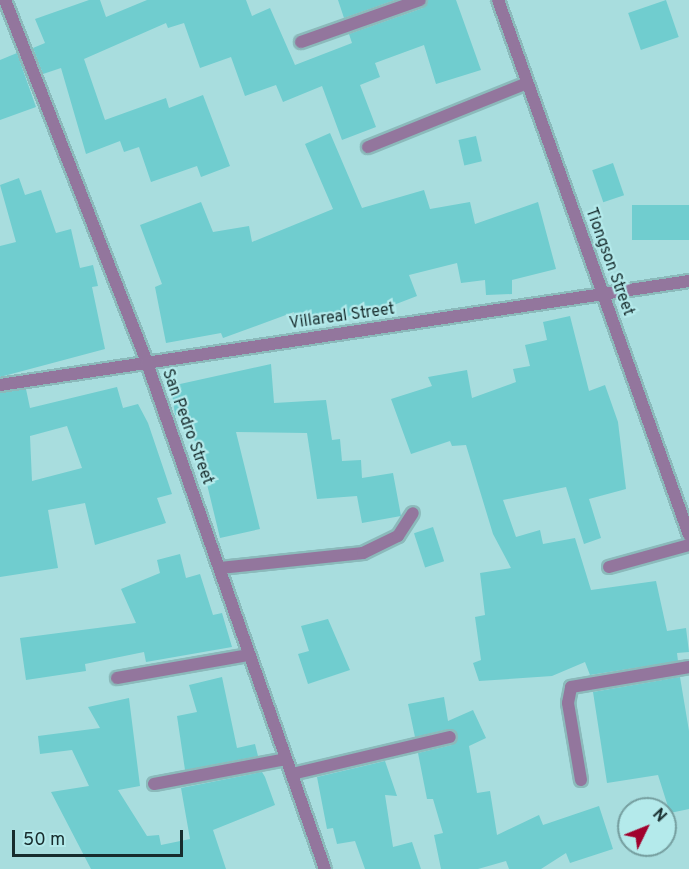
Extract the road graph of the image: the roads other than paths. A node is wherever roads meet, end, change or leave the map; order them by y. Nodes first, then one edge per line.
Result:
1 (5, 0) edge
2 (420, 0) edge
3 (498, 0) edge
4 (301, 42) dead end
5 (527, 83) junction
6 (368, 147) dead end
7 (689, 281) edge
8 (603, 296) junction
9 (147, 363) junction
10 (0, 385) edge
11 (413, 513) dead end
12 (689, 535) edge
13 (689, 545) edge
14 (609, 567) dead end
15 (220, 568) junction
16 (249, 655) junction
17 (689, 667) edge
18 (117, 678) dead end
19 (450, 737) dead end
20 (286, 759) junction
21 (292, 774) junction
22 (581, 780) dead end
23 (154, 784) dead end
24 (325, 869) edge

1 - 9 street, San Pedro Street
2 - 4 street
3 - 5 street, Tiongson Street
5 - 6 street
5 - 8 street, Tiongson Street
7 - 8 street, Villareal Street
8 - 9 street, Villareal Street
8 - 12 street, Tiongson Street
9 - 10 street, Villareal Street
9 - 15 street, San Pedro Street
11 - 15 street
13 - 14 street
15 - 16 street, San Pedro Street
16 - 18 street
16 - 20 street, San Pedro Street
17 - 22 street
19 - 21 street
20 - 21 street, San Pedro Street
20 - 23 street
21 - 24 street, San Pedro Street

